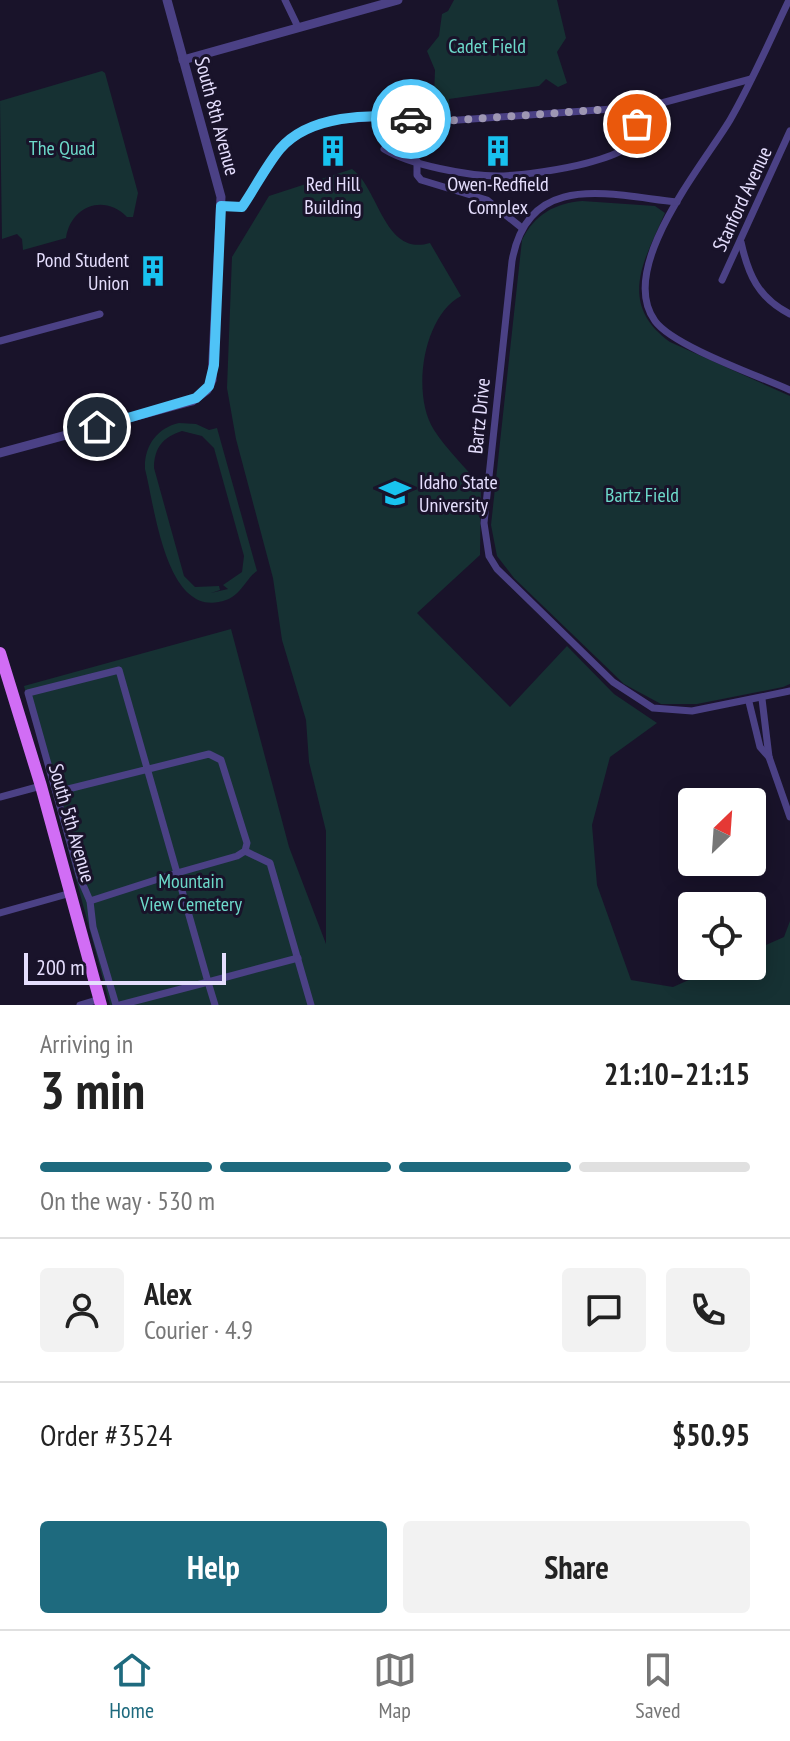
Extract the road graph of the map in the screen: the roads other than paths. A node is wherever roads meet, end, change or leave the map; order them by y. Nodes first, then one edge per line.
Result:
1 (167, 0) edge
2 (285, 0) edge
3 (398, 0) edge
4 (789, 0) edge
5 (298, 27) junction
6 (183, 60) junction
7 (751, 79) junction
8 (628, 112) junction
9 (789, 136) edge
10 (384, 149) dead end
11 (417, 161) junction
12 (677, 202) junction
13 (221, 206) junction
14 (522, 228) junction
15 (741, 239) junction
16 (722, 280) dead end
17 (100, 314) dead end
18 (790, 314) edge
19 (0, 341) edge
20 (790, 390) edge
21 (0, 453) edge
22 (0, 653) edge
23 (5, 689) edge
24 (790, 691) edge
25 (762, 699) junction
26 (749, 702) junction
27 (769, 757) junction
28 (150, 769) junction
29 (41, 786) junction
30 (56, 792) junction
31 (0, 797) edge
32 (790, 817) edge
33 (245, 851) junction
34 (177, 873) junction
35 (71, 893) junction
36 (90, 901) junction
37 (0, 913) edge
38 (298, 958) junction
39 (208, 982) junction
40 (100, 1002) edge
41 (80, 1005) edge
42 (118, 1005) edge
43 (215, 1005) edge
44 (311, 1005) edge

1 - 6 street, South 8th Avenue
2 - 5 street
3 - 5 street
4 - 7 street
5 - 6 street
6 - 13 street, South 8th Avenue
7 - 8 street
7 - 12 street
8 - 11 street
8 - 13 street
9 - 15 street, Stanford Avenue
10 - 11 street
11 - 14 street
12 - 14 street
12 - 20 street
13 - 21 street, South 8th Avenue
14 - 26 street, Bartz Drive
15 - 16 street, Stanford Avenue
15 - 18 street
17 - 19 street
22 - 23 main road, South 5th Avenue
23 - 29 main road, South 5th Avenue
24 - 25 street, Bartz Drive
25 - 26 street, Bartz Drive
25 - 27 street
26 - 27 street
27 - 32 street
28 - 30 street
28 - 30 street
28 - 33 street
28 - 34 street
29 - 31 street
29 - 35 main road, South 5th Avenue
30 - 36 street
33 - 34 street
33 - 38 street
34 - 36 street
34 - 39 street
35 - 37 street
35 - 40 main road, South 5th Avenue
36 - 42 street
38 - 39 street
38 - 44 street
39 - 42 street
39 - 43 street
40 - 41 street

